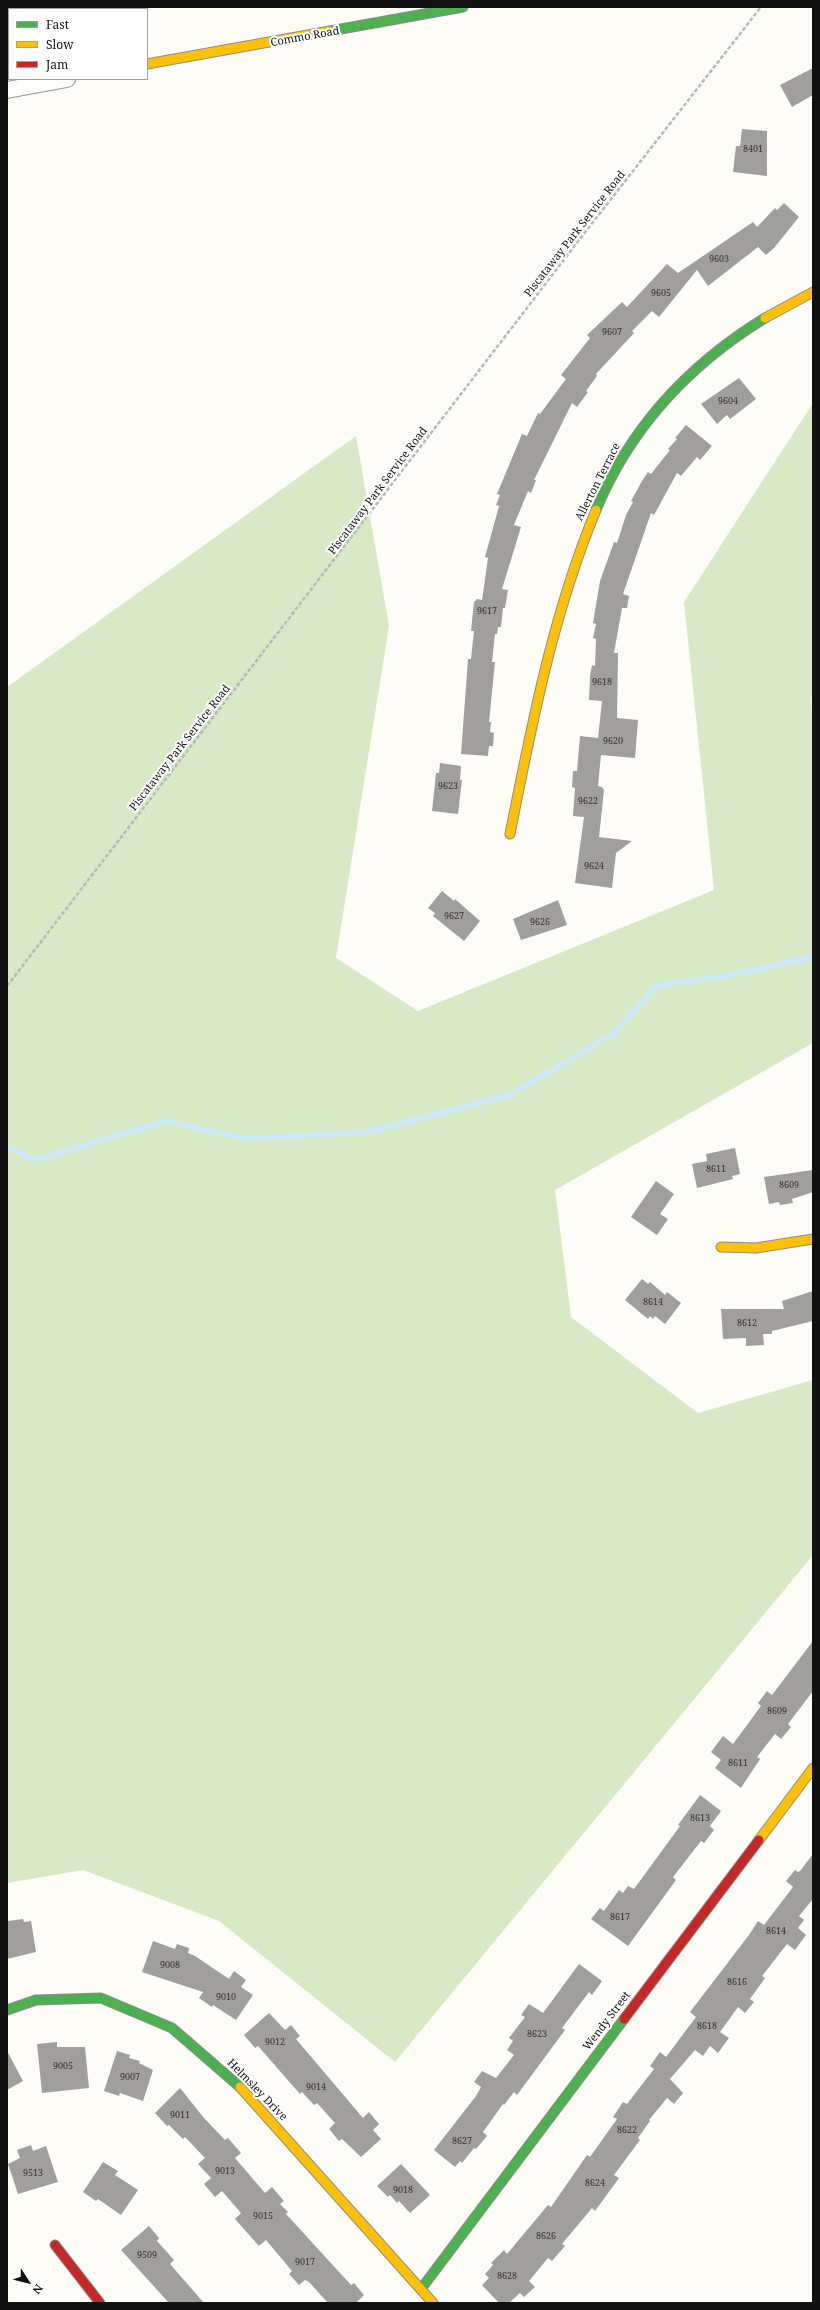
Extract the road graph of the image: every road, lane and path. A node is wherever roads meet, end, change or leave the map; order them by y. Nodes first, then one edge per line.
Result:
1 (463, 7) edge
2 (761, 7) edge
3 (148, 64) edge
4 (62, 80) edge
5 (7, 90) edge
6 (813, 292) edge
7 (510, 834) dead end
8 (7, 986) edge
9 (813, 1239) edge
10 (720, 1247) dead end
11 (813, 1768) edge
12 (7, 2010) edge
13 (55, 2245) dead end
14 (421, 2289) junction
15 (100, 2303) edge
16 (433, 2303) edge

1 - 3 street, Commo Road
2 - 8 path, Piscataway Park Service Road
4 - 5 street
6 - 7 street, Allerton Terrace
9 - 10 street
11 - 14 street, Wendy Street
12 - 14 street, Helmsley Drive
13 - 15 street
14 - 16 street, Helmsley Drive

